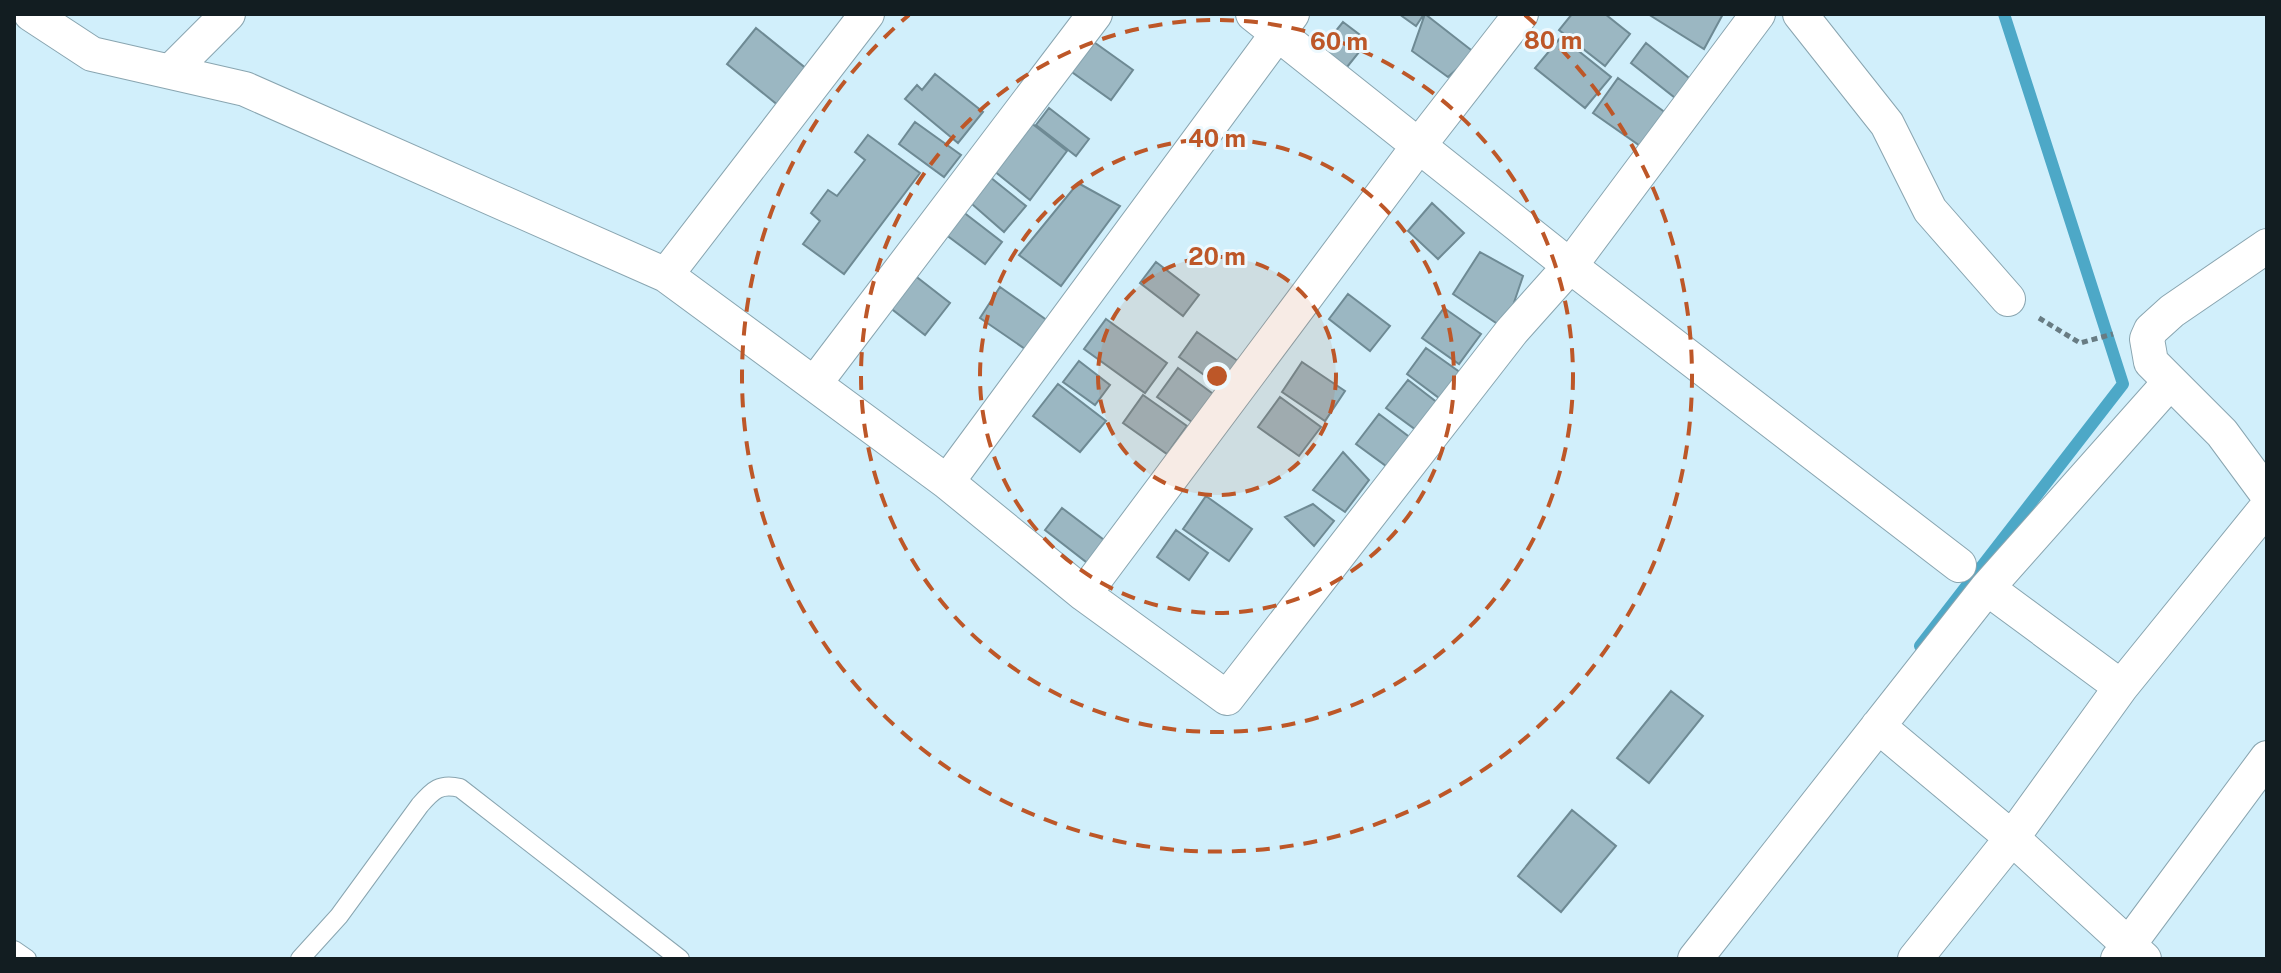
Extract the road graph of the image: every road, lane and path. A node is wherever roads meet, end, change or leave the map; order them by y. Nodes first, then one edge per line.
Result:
1 (31, 14) edge
2 (228, 14) edge
3 (867, 14) edge
4 (1095, 14) edge
5 (1521, 14) edge
6 (1758, 14) edge
7 (1800, 14) edge
8 (1274, 20) edge
9 (172, 70) junction
10 (1420, 144) junction
11 (2267, 246) edge
12 (1570, 266) junction
13 (666, 275) junction
14 (2008, 299) joint
15 (2080, 343) dead end
16 (2170, 382) junction
17 (815, 383) junction
18 (947, 482) junction
19 (2267, 494) edge
20 (2267, 507) edge
21 (1959, 565) dead end
22 (1987, 588) junction
23 (1084, 594) junction
24 (2121, 687) junction
25 (1878, 726) junction
26 (2267, 758) edge
27 (2012, 838) junction
28 (14, 950) edge
29 (2130, 955) edge
30 (27, 959) edge
31 (300, 959) edge
32 (680, 959) edge
33 (1695, 959) edge
34 (1915, 959) edge

1 - 9 street
2 - 9 street
3 - 13 street
4 - 17 street
5 - 10 street
6 - 12 street
7 - 14 street
8 - 10 street
8 - 18 street
9 - 13 street
10 - 12 street
10 - 23 street
11 - 16 street
12 - 21 street
12 - 23 street
13 - 17 street
14 - 15 path
16 - 19 street
16 - 22 street
17 - 18 street
18 - 23 street
20 - 24 street
22 - 24 street
22 - 25 street
24 - 27 street
25 - 27 street
25 - 33 street
26 - 29 street
27 - 29 street
27 - 34 street
28 - 30 lane
31 - 32 lane

